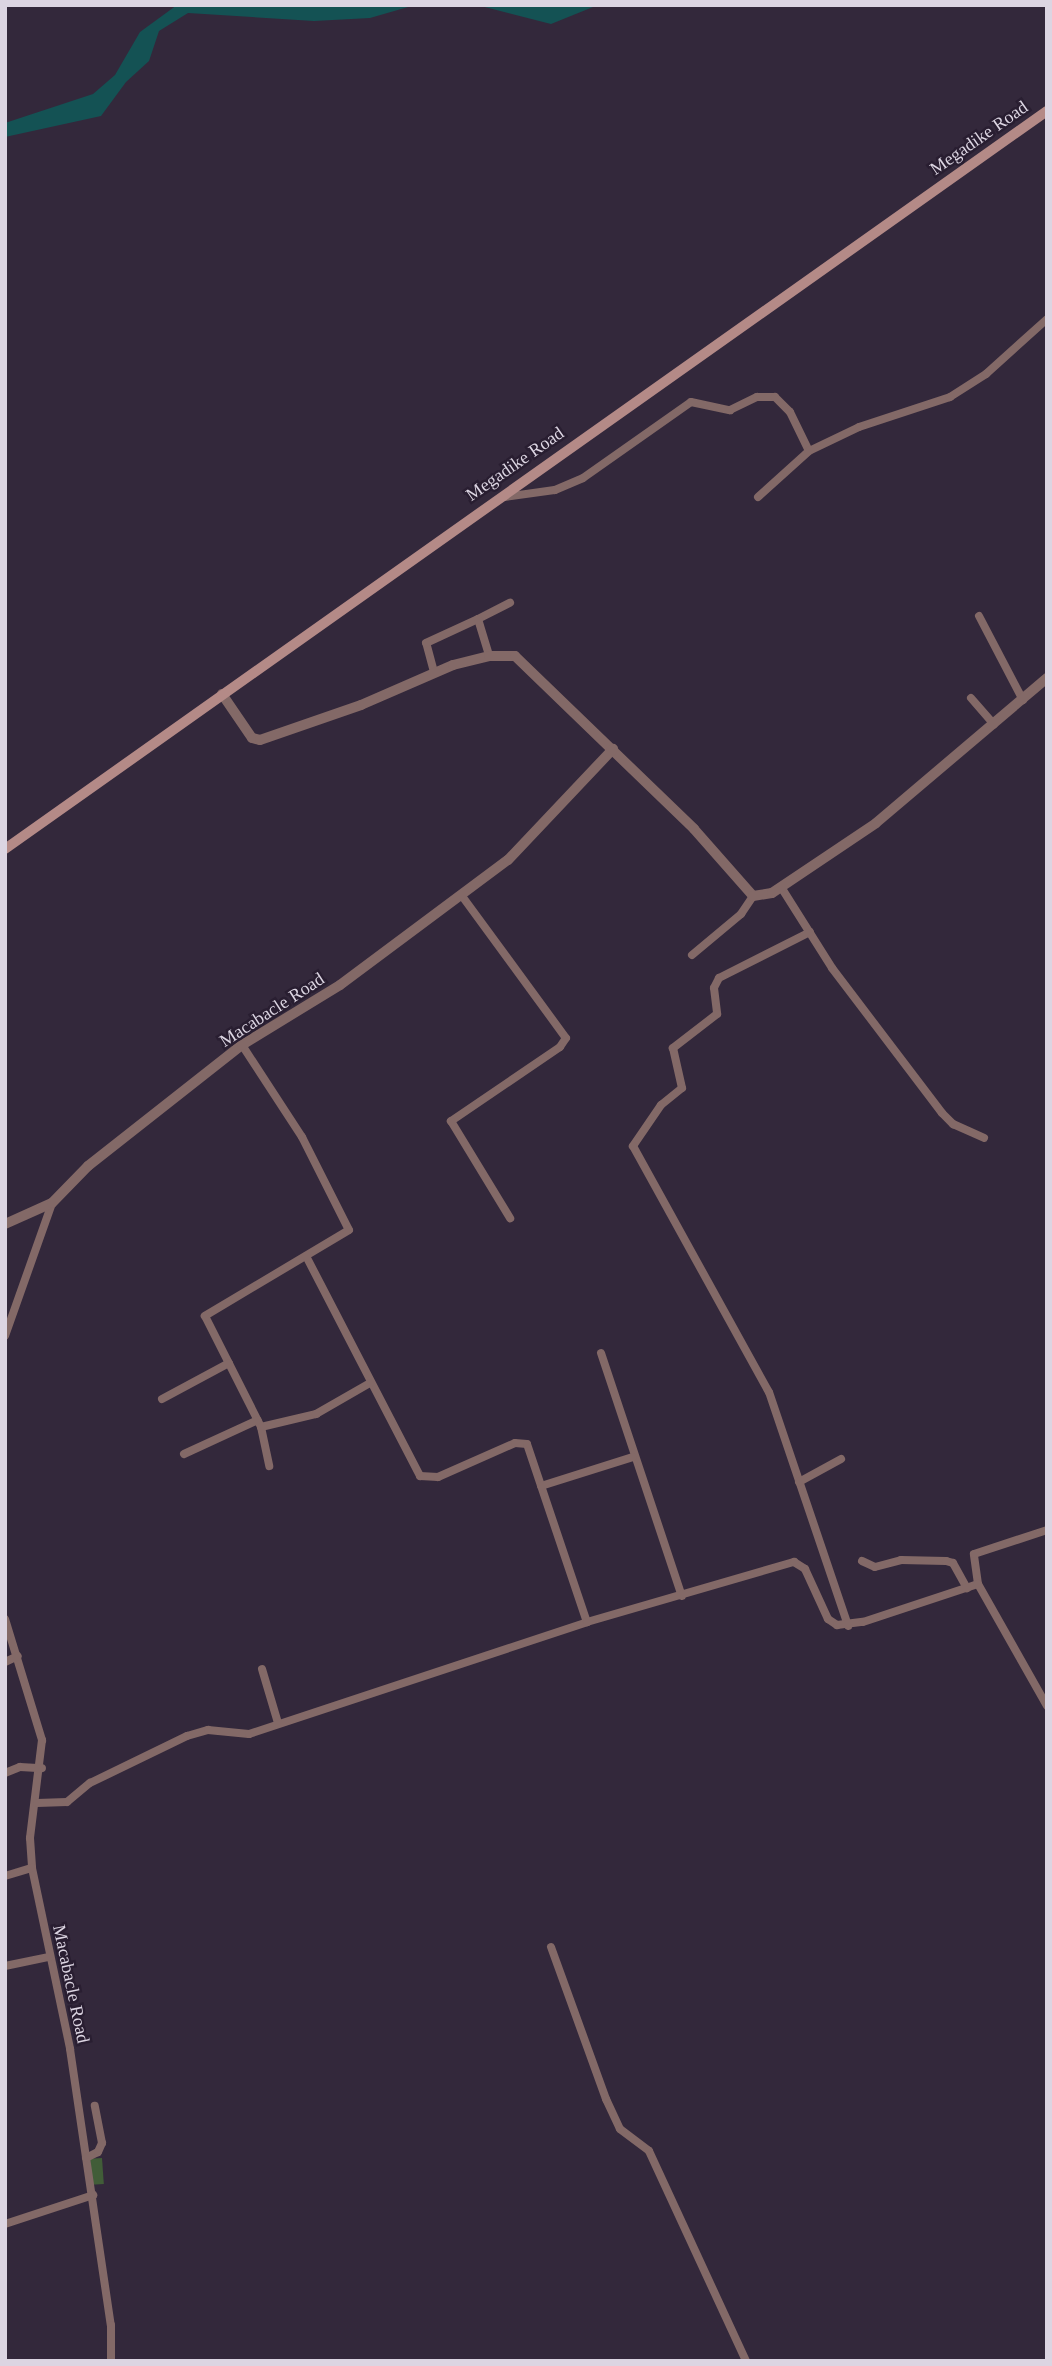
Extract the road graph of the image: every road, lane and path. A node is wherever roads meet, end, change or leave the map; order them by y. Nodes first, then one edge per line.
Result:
1 (1047, 111) edge
2 (1047, 319) edge
3 (809, 451) junction
4 (500, 497) junction
5 (758, 497) dead end
6 (510, 603) dead end
7 (979, 616) dead end
8 (478, 619) junction
9 (489, 656) junction
10 (434, 672) junction
11 (1047, 678) edge
12 (222, 694) junction
13 (971, 698) dead end
14 (1023, 700) junction
15 (994, 724) junction
16 (613, 749) junction
17 (5, 849) edge
18 (781, 887) junction
19 (462, 896) junction
20 (753, 896) junction
21 (810, 932) junction
22 (692, 955) dead end
23 (242, 1045) junction
24 (984, 1138) dead end
25 (52, 1203) junction
26 (510, 1218) dead end
27 (5, 1224) edge
28 (306, 1256) junction
29 (5, 1336) edge
30 (601, 1353) dead end
31 (229, 1363) junction
32 (370, 1384) junction
33 (162, 1399) dead end
34 (259, 1424) junction
35 (184, 1454) dead end
36 (633, 1457) junction
37 (841, 1459) dead end
38 (270, 1466) dead end
39 (799, 1482) junction
40 (541, 1486) junction
41 (1047, 1530) edge
42 (862, 1561) dead end
43 (978, 1584) junction
44 (967, 1588) junction
45 (682, 1596) junction
46 (5, 1619) edge
47 (587, 1622) junction
48 (848, 1626) junction
49 (18, 1656) junction
50 (5, 1662) edge
51 (262, 1669) dead end
52 (1047, 1706) edge
53 (278, 1723) junction
54 (42, 1768) junction
55 (5, 1773) edge
56 (37, 1803) junction
57 (32, 1868) junction
58 (5, 1876) edge
59 (551, 1947) dead end
60 (50, 1957) junction
61 (5, 1966) edge
62 (95, 2106) dead end
63 (86, 2158) junction
64 (93, 2195) junction
65 (5, 2224) edge
66 (111, 2357) edge
67 (122, 2361) edge
68 (746, 2361) edge

1 - 4 main road, Megadike Road
2 - 3 street
3 - 4 street
3 - 5 street
4 - 12 main road, Megadike Road
6 - 8 street
7 - 14 street
8 - 9 street
8 - 10 street
9 - 10 street
9 - 16 street
10 - 12 street
11 - 14 street
12 - 17 main road, Megadike Road
13 - 15 street
14 - 15 street
15 - 18 street
16 - 19 street, Macabacle Road
16 - 20 street
18 - 20 street
18 - 21 street
19 - 23 street, Macabacle Road
19 - 26 street
20 - 22 street
21 - 24 street
21 - 39 street
23 - 25 street, Macabacle Road
23 - 28 street
25 - 27 street
25 - 29 street, Macabacle Road
28 - 31 street
28 - 32 street
30 - 36 street
31 - 33 street
31 - 34 street
32 - 34 street
32 - 40 street
34 - 35 street
34 - 38 street
36 - 40 street
36 - 45 street
37 - 39 street
39 - 48 street
40 - 47 street
41 - 43 street
42 - 44 street
43 - 44 street
43 - 52 street
44 - 48 street
45 - 47 street
45 - 48 street
46 - 49 street, Macabacle Road
47 - 53 street
49 - 50 street
49 - 54 street, Macabacle Road
51 - 53 street
53 - 56 street
54 - 55 street
54 - 56 street, Macabacle Road
56 - 57 street, Macabacle Road
57 - 58 street
57 - 60 street, Macabacle Road
59 - 68 street
60 - 61 street
60 - 63 street, Macabacle Road
62 - 63 street
63 - 64 street, Macabacle Road
64 - 65 street
64 - 66 street, Macabacle Road
66 - 67 street

